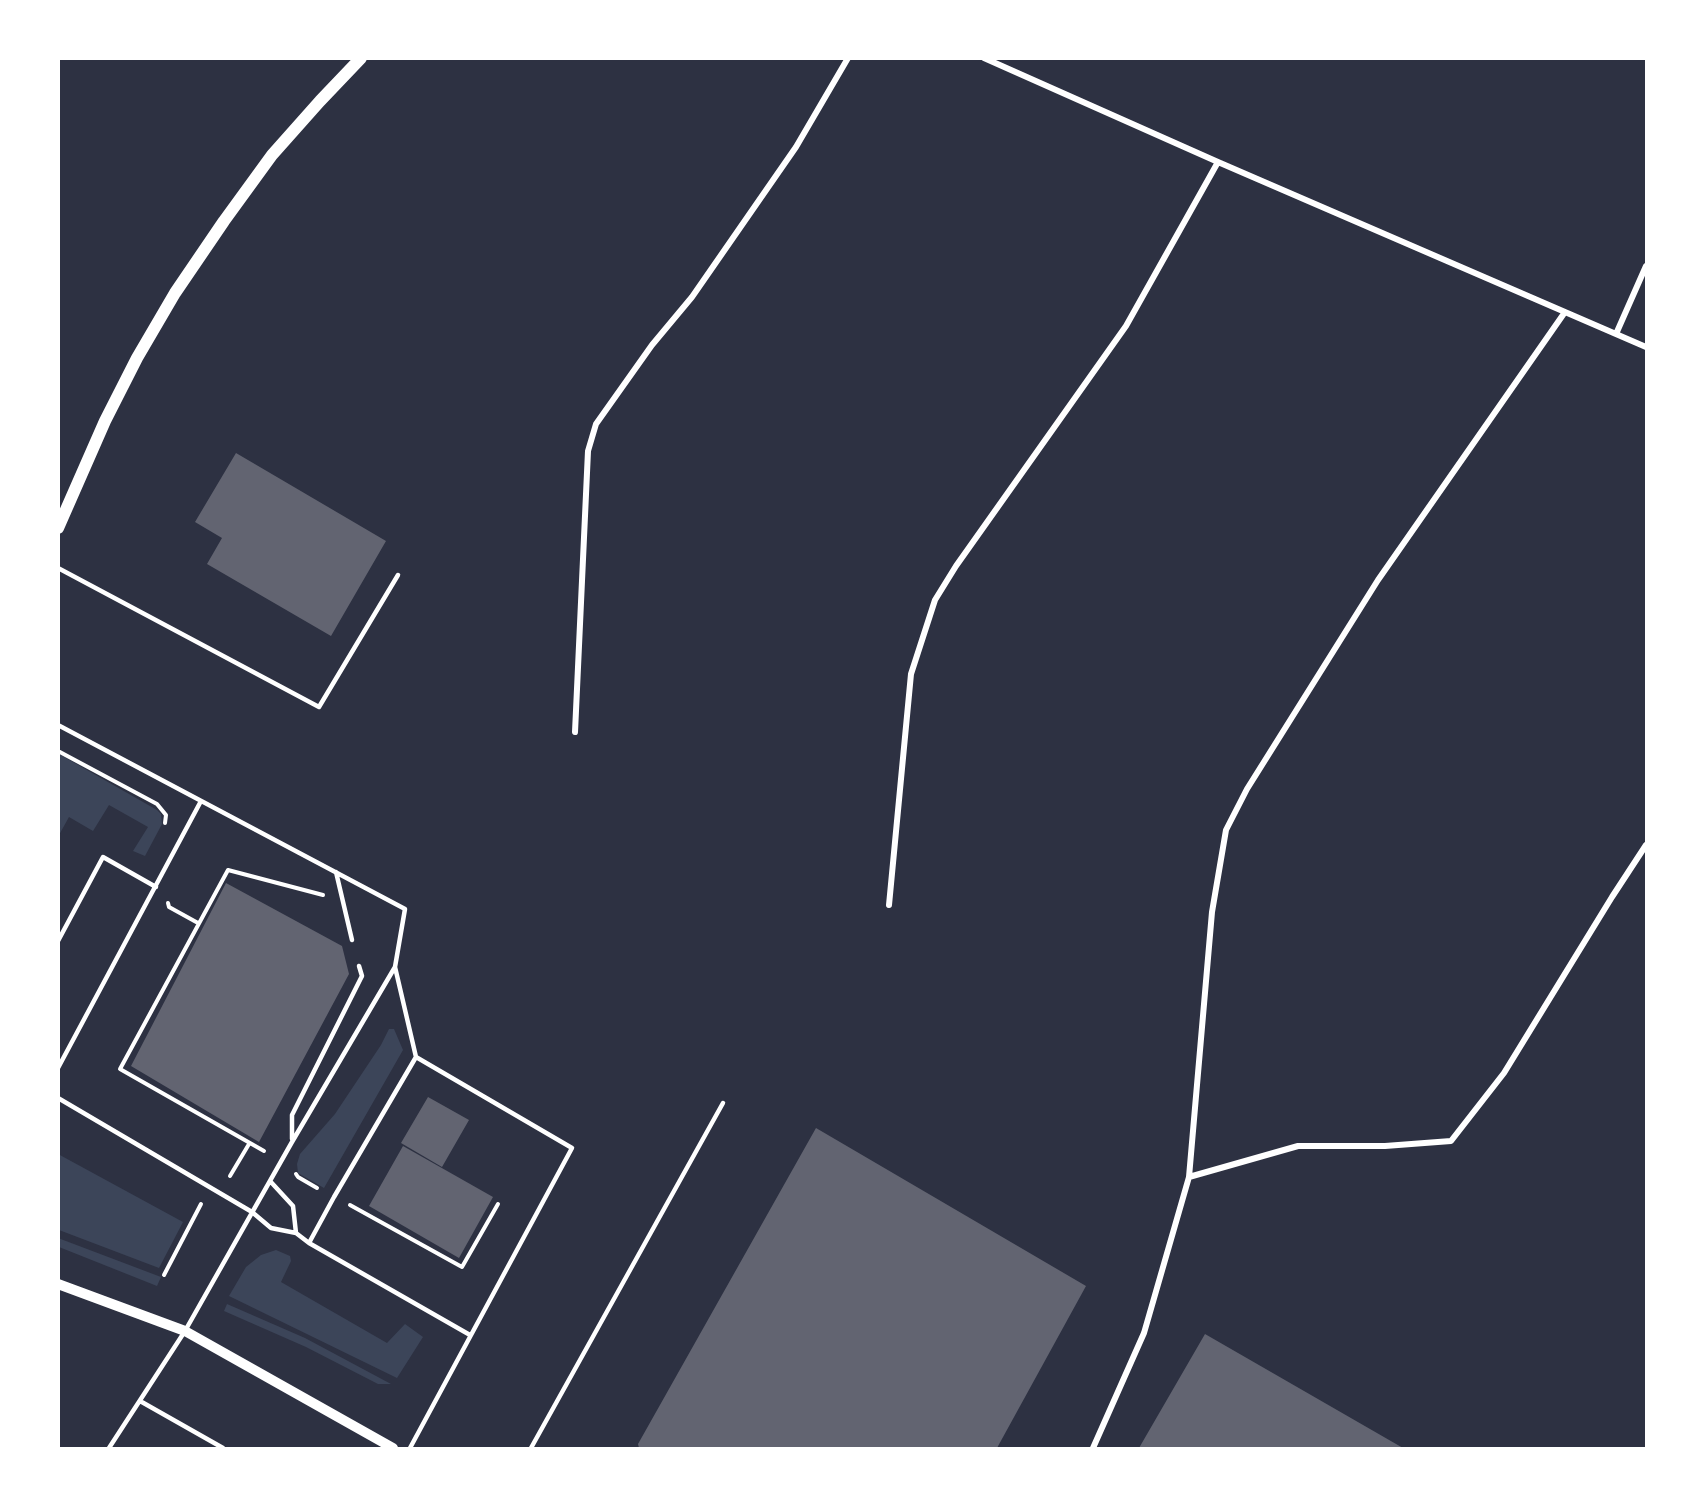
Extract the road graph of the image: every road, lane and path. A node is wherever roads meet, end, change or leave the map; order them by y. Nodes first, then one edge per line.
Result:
1 (362, 58) edge
2 (848, 58) edge
3 (984, 58) edge
4 (1218, 162) junction
5 (1647, 266) edge
6 (1565, 312) junction
7 (1616, 334) junction
8 (1647, 347) edge
9 (58, 528) edge
10 (58, 568) edge
11 (398, 575) dead end
12 (58, 725) edge
13 (575, 732) dead end
14 (58, 751) edge
15 (201, 801) junction
16 (165, 830) dead end
17 (1647, 845) edge
18 (336, 872) junction
19 (157, 884) junction
20 (343, 900) junction
21 (889, 905) dead end
22 (198, 923) junction
23 (352, 940) dead end
24 (58, 941) edge
25 (359, 966) dead end
26 (395, 967) junction
27 (416, 1057) junction
28 (58, 1068) edge
29 (58, 1098) edge
30 (723, 1103) dead end
31 (292, 1142) junction
32 (282, 1160) junction
33 (1189, 1177) junction
34 (270, 1181) junction
35 (334, 1197) junction
36 (498, 1204) dead end
37 (252, 1212) junction
38 (296, 1233) junction
39 (309, 1243) junction
40 (58, 1284) edge
41 (184, 1331) junction
42 (470, 1335) junction
43 (140, 1401) junction
44 (109, 1449) edge
45 (224, 1449) edge
46 (393, 1449) edge
47 (410, 1449) edge
48 (531, 1449) edge
49 (1093, 1449) edge

1 - 9 main road
2 - 13 street
3 - 4 street
4 - 6 street
4 - 21 street
5 - 7 street
6 - 7 street
6 - 33 street
7 - 8 street
10 - 11 lane
12 - 15 lane
14 - 16 path
15 - 18 lane
15 - 19 lane
17 - 33 street
18 - 20 lane
18 - 26 lane
19 - 22 path
19 - 24 lane
19 - 28 lane
20 - 22 path
20 - 23 lane
22 - 32 path
25 - 31 lane
26 - 27 lane
26 - 31 lane
27 - 35 lane
27 - 42 lane
29 - 37 lane
30 - 48 lane
31 - 32 lane
32 - 34 lane
32 - 35 path
33 - 49 street
34 - 37 lane
34 - 38 lane
35 - 36 path
35 - 39 lane
37 - 38 lane
37 - 41 lane
38 - 39 lane
39 - 42 lane
40 - 41 street
41 - 43 lane
41 - 46 street
42 - 47 lane
43 - 44 lane
43 - 45 lane

